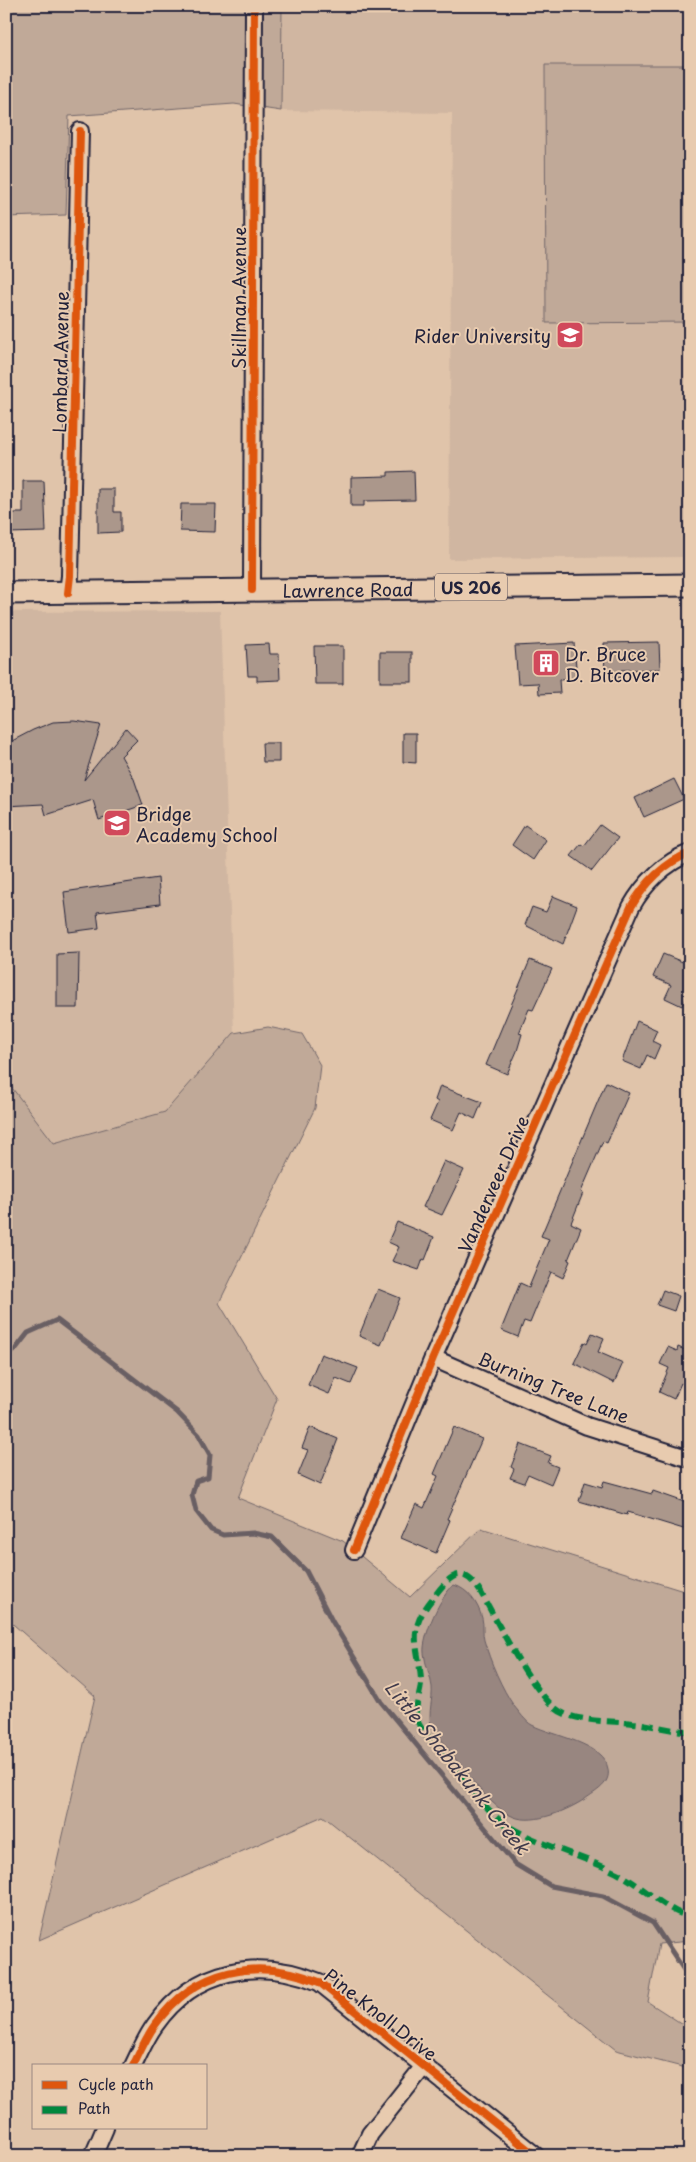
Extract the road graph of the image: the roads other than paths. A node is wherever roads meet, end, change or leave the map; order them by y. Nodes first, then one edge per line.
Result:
1 (254, 6) edge
2 (80, 131) dead end
3 (690, 585) edge
4 (252, 590) junction
5 (6, 593) edge
6 (68, 593) junction
7 (690, 853) edge
8 (433, 1358) junction
9 (690, 1458) edge
10 (354, 1550) dead end
11 (134, 2064) edge
12 (424, 2066) junction
13 (104, 2130) edge
14 (93, 2156) edge
15 (360, 2156) edge
16 (536, 2156) edge

1 - 4 street, Skillman Avenue
2 - 6 street, Lombard Avenue
3 - 4 main road, Lawrence Road / US 206
4 - 6 main road, Lawrence Road / US 206
5 - 6 main road, Lawrence Road / US 206
7 - 8 street, Vanderveer Drive
8 - 9 street, Burning Tree Lane
8 - 10 street, Vanderveer Drive
11 - 12 street, Pine Knoll Drive
12 - 15 street
12 - 16 street, Pine Knoll Drive
13 - 14 street

